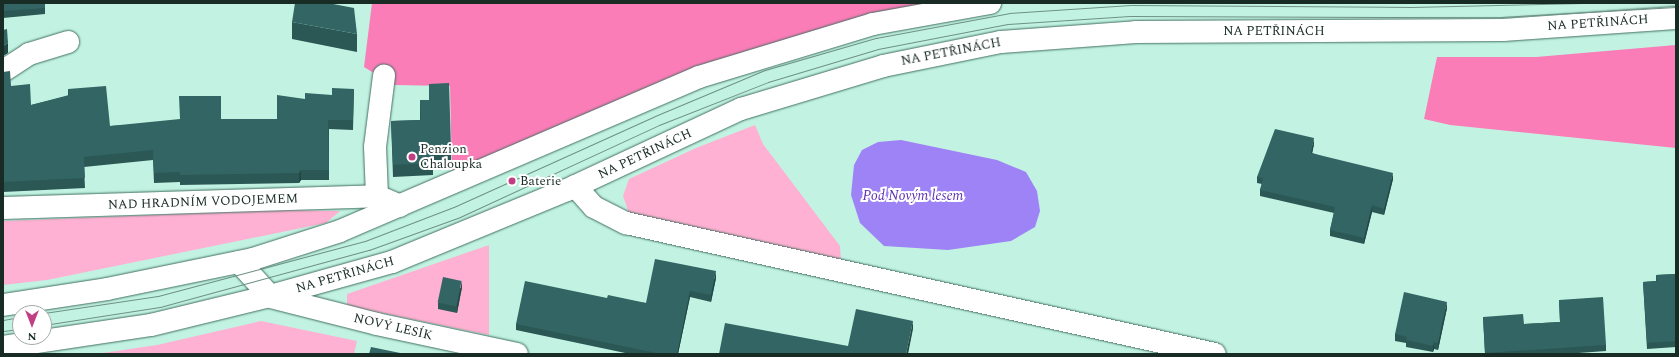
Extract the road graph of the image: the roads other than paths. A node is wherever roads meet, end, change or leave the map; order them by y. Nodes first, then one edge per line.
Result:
1 (990, 3) edge
2 (1676, 18) edge
3 (68, 42) dead end
4 (3, 71) edge
5 (384, 76) dead end
6 (575, 186) junction
7 (377, 196) junction
8 (400, 206) junction
9 (3, 208) edge
10 (239, 262) junction
11 (270, 296) junction
12 (3, 305) edge
13 (3, 347) edge
14 (516, 354) edge
15 (1216, 354) edge

1 - 8 street
2 - 6 street, NA PETŘINÁCH
3 - 4 street
5 - 7 street
6 - 11 street, NA PETŘINÁCH
6 - 15 street
7 - 8 street, NAD HRADNÍM VODOJEMEM
7 - 9 street, NAD HRADNÍM VODOJEMEM
8 - 10 street
10 - 11 street
10 - 12 street
11 - 13 street, NA PETŘINÁCH
11 - 14 street, NOVÝ LESÍK

